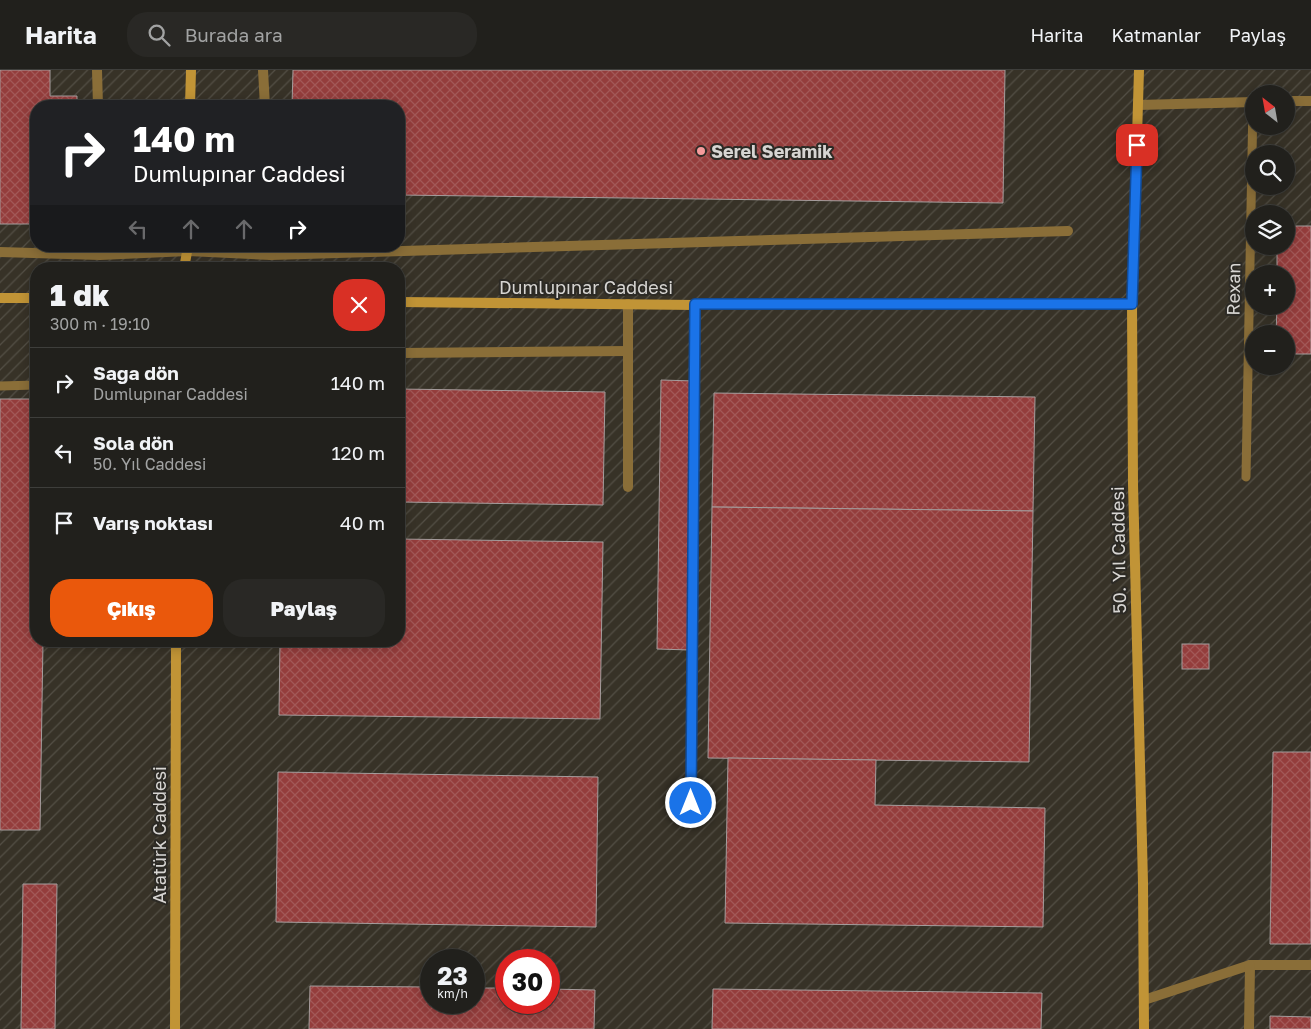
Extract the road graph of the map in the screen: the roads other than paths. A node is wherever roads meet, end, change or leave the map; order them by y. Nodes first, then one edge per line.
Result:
1 (97, 70) edge
2 (191, 70) edge
3 (264, 70) edge
4 (1139, 70) edge
5 (98, 100) edge
6 (190, 100) edge
7 (265, 100) edge
8 (1295, 101) edge
9 (1311, 101) edge
10 (1245, 102) edge
11 (1138, 105) junction
12 (1252, 135) edge
13 (1068, 232) dead end
14 (405, 248) edge
15 (0, 252) edge
16 (30, 252) edge
17 (0, 298) edge
18 (30, 298) edge
19 (405, 302) edge
20 (628, 304) junction
21 (695, 304) junction
22 (1132, 304) junction
23 (628, 351) junction
24 (405, 352) edge
25 (30, 385) edge
26 (0, 386) edge
27 (1246, 477) dead end
28 (628, 486) dead end
29 (176, 647) edge
30 (691, 803) dead end
31 (1250, 965) junction
32 (1311, 965) edge
33 (1144, 1000) junction
34 (175, 1029) edge
35 (1144, 1029) edge
36 (1249, 1029) edge

1 - 5 street
2 - 6 street
3 - 7 street
4 - 11 street, 50. Yıl Caddesi
8 - 9 street
10 - 11 street
11 - 22 street, 50. Yıl Caddesi
12 - 27 lane, Rexan
13 - 14 street
15 - 16 street
17 - 18 street
19 - 20 street, Dumlupınar Caddesi
20 - 21 street, Dumlupınar Caddesi
20 - 23 street
21 - 22 street, Dumlupınar Caddesi
21 - 30 street
22 - 33 street, 50. Yıl Caddesi
23 - 24 street
23 - 28 street
25 - 26 lane
29 - 34 street, Atatürk Caddesi
31 - 32 street
31 - 33 street
31 - 36 street
33 - 35 street, 50. Yıl Caddesi

